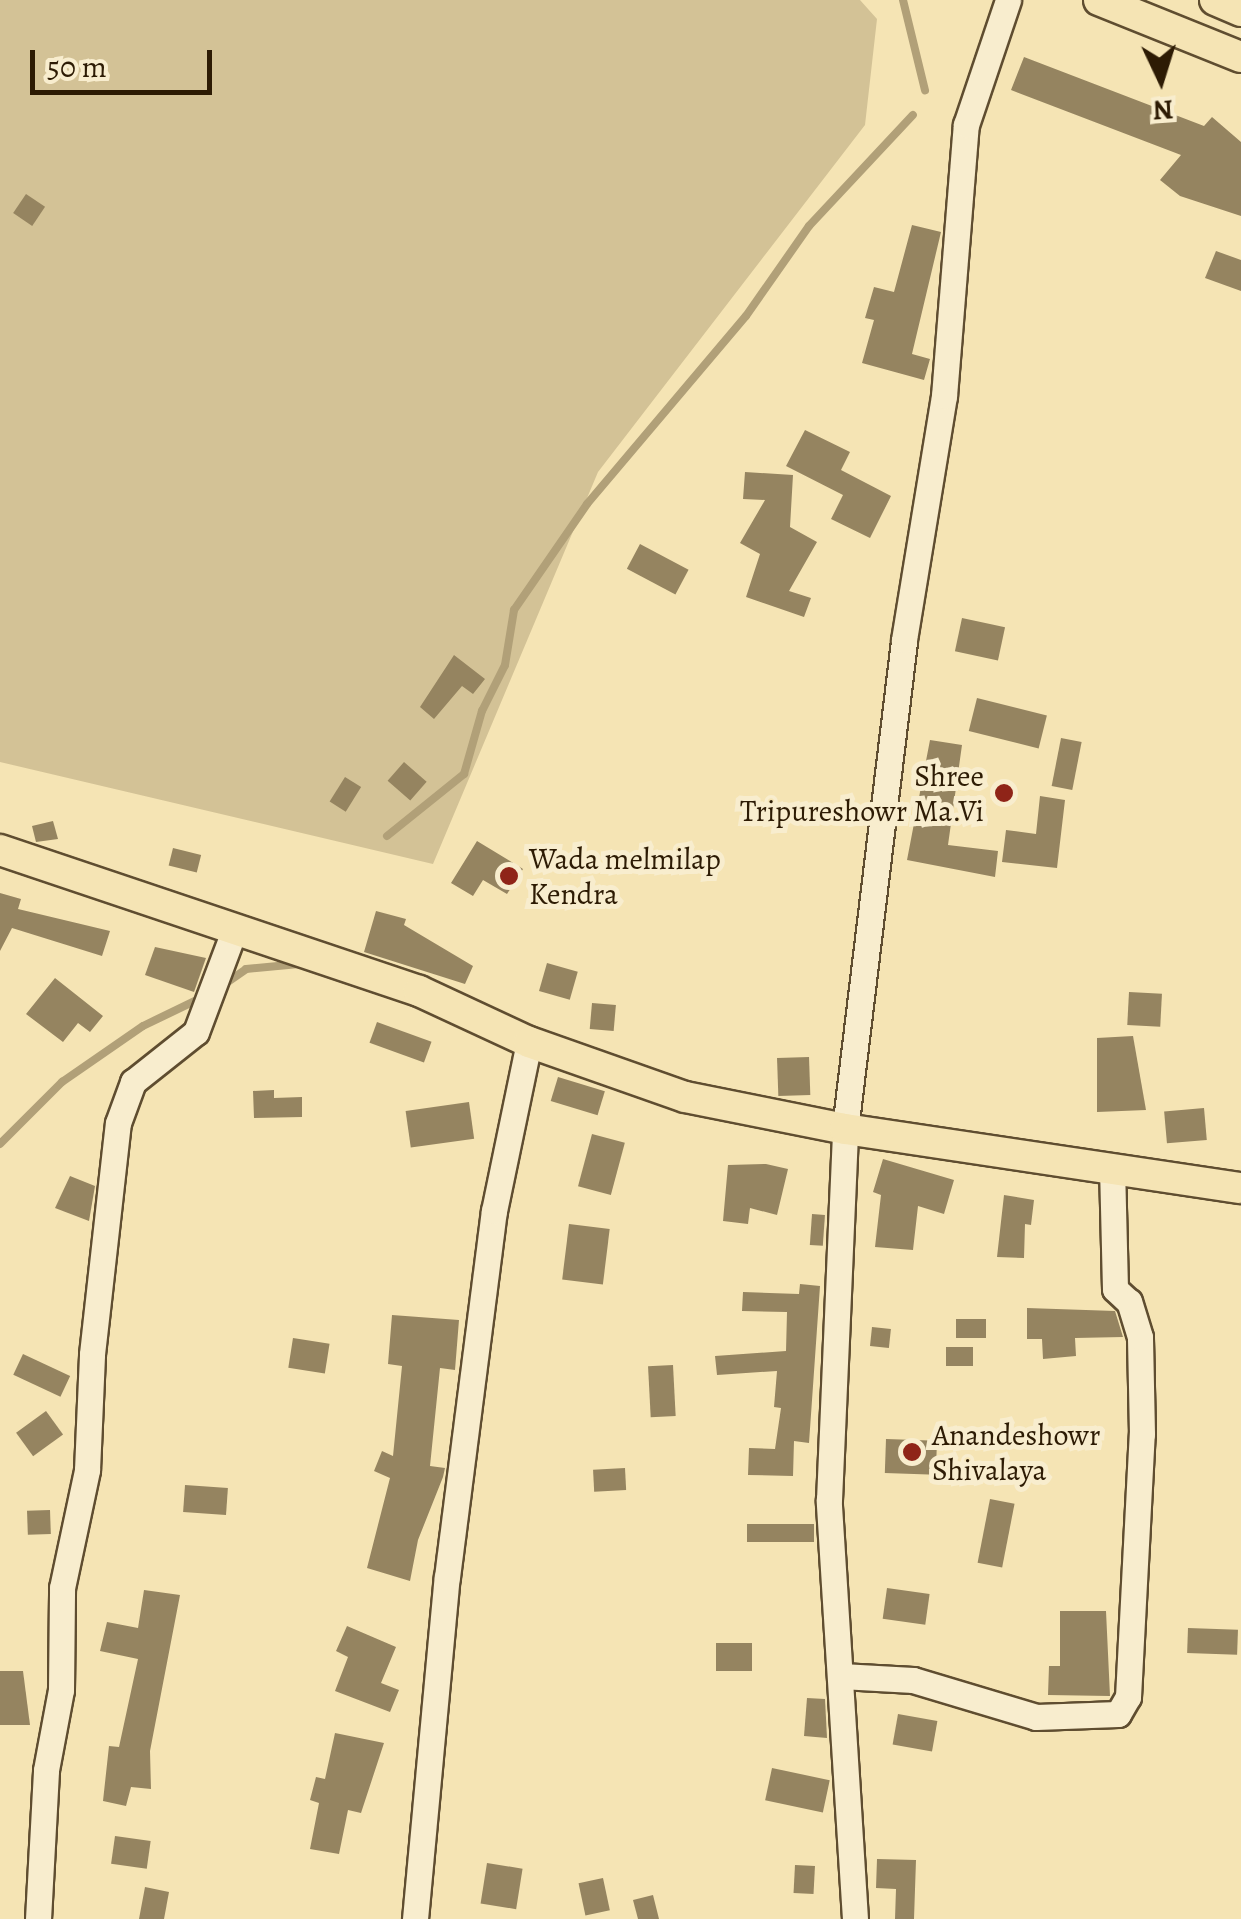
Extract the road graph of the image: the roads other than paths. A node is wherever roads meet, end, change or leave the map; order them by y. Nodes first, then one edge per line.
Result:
1 (1008, 0) edge
2 (1099, 0) edge
3 (1215, 0) edge
4 (1241, 12) edge
5 (1241, 58) edge
6 (0, 850) edge
7 (235, 928) junction
8 (529, 1042) junction
9 (845, 1128) junction
10 (1112, 1168) junction
11 (1241, 1188) edge
12 (841, 1676) junction
13 (38, 1919) edge
14 (415, 1919) edge
15 (855, 1919) edge

1 - 9 street
2 - 5 main road
3 - 4 main road
6 - 7 main road
7 - 8 main road
7 - 13 street
8 - 9 main road
8 - 14 street
9 - 10 main road
9 - 12 street
10 - 11 main road
10 - 12 street
12 - 15 street

